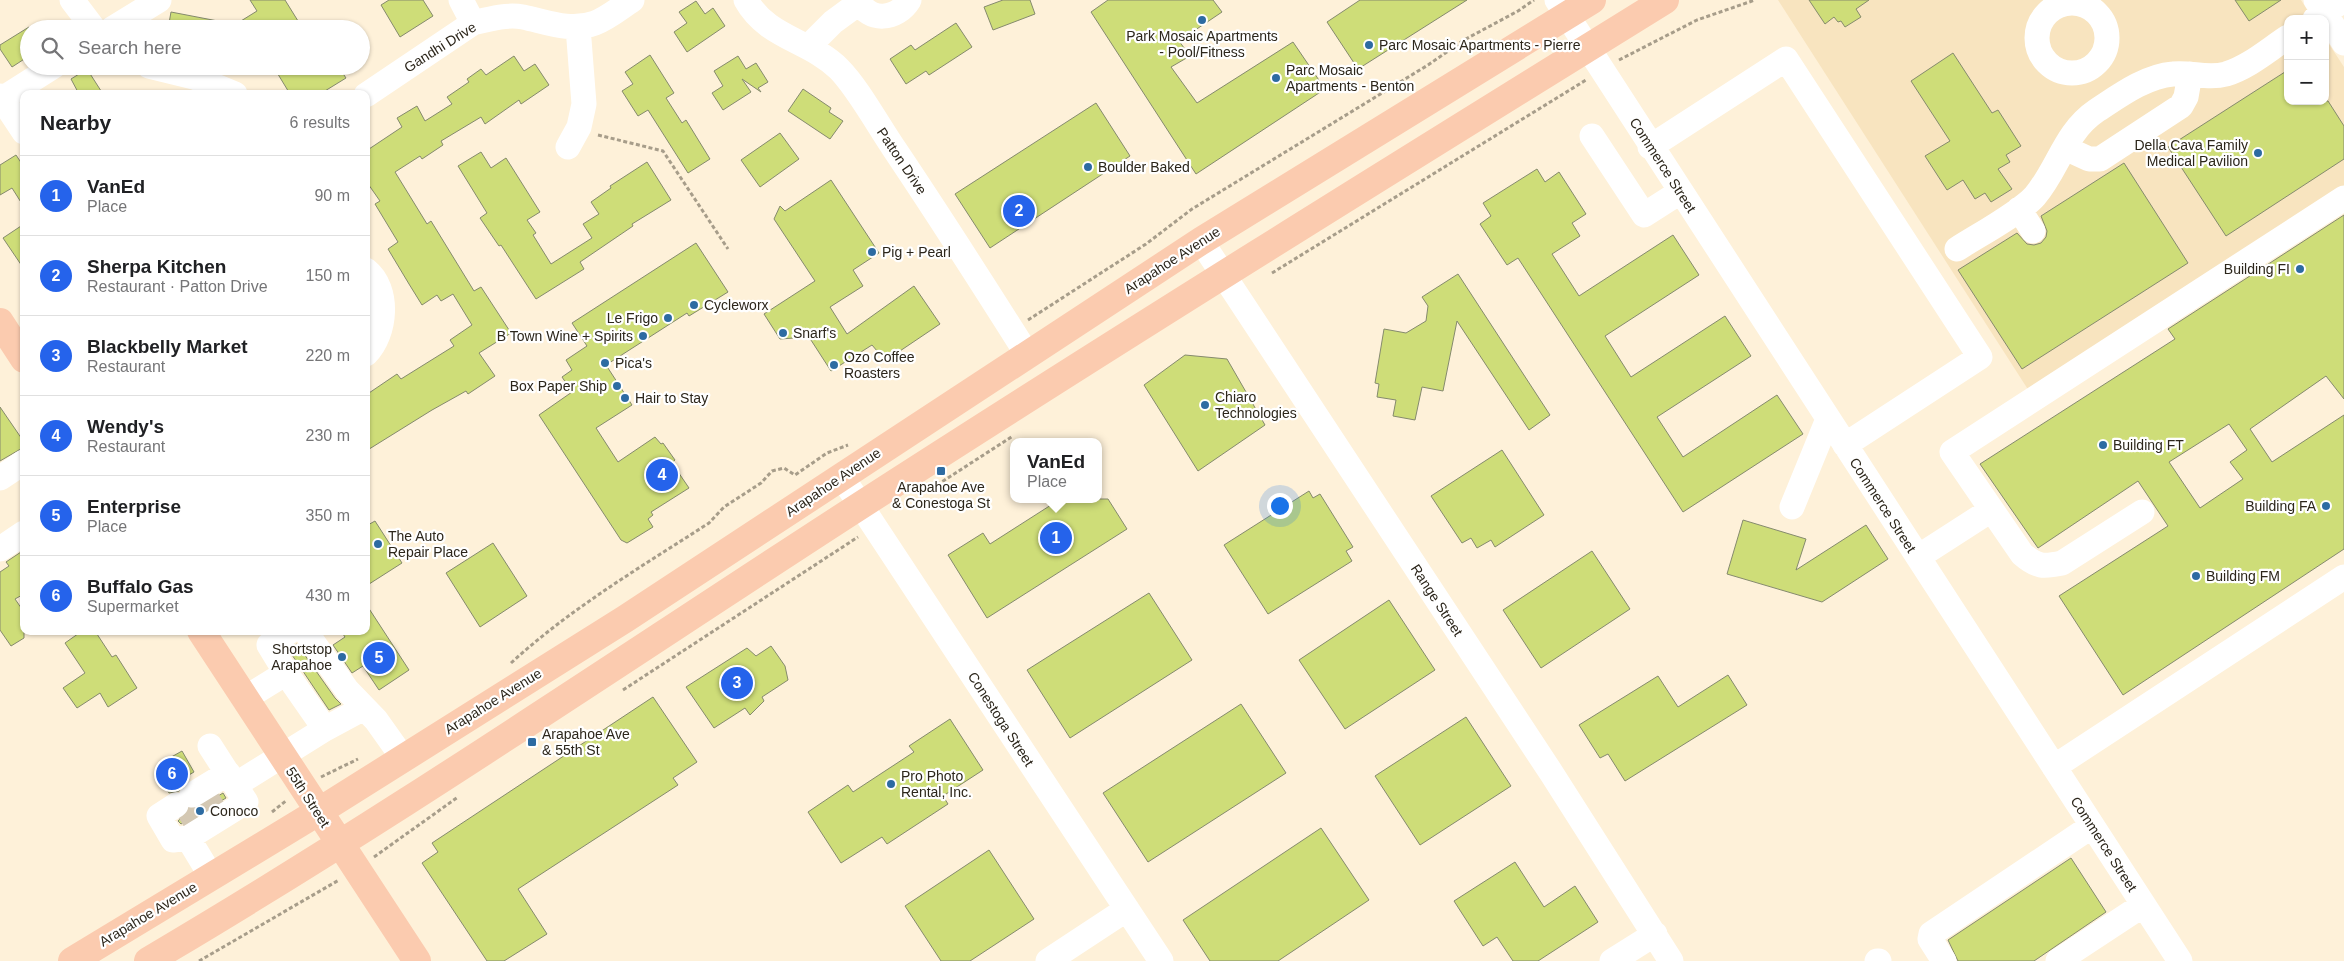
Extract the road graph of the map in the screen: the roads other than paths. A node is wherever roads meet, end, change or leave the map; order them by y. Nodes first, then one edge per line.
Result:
1 (72, 0) edge
2 (159, 0) edge
3 (461, 0) edge
4 (632, 0) edge
5 (746, 0) edge
6 (909, 0) edge
7 (1592, 0) edge
8 (1665, 0) edge
9 (859, 1) edge
10 (1561, 8) edge
11 (2325, 8) edge
12 (87, 20) edge
13 (127, 20) edge
14 (473, 23) junction
15 (578, 27) junction
16 (2284, 40) edge
17 (2344, 44) edge
18 (808, 47) junction
19 (1594, 59) junction
20 (2090, 68) dead end
21 (2190, 74) junction
22 (39, 75) edge
23 (183, 75) edge
24 (225, 90) edge
25 (370, 92) edge
26 (1, 98) edge
27 (2111, 102) junction
28 (20, 126) edge
29 (1592, 136) dead end
30 (573, 137) road end
31 (1650, 147) junction
32 (2064, 148) junction
33 (1680, 192) junction
34 (2344, 198) edge
35 (2019, 209) junction
36 (2033, 231) dead end
37 (1201, 241) junction
38 (1956, 249) dead end
39 (1223, 274) junction
40 (370, 276) edge
41 (0, 322) edge
42 (370, 351) edge
43 (20, 354) edge
44 (1027, 354) junction
45 (1828, 419) junction
46 (1844, 445) junction
47 (20, 465) edge
48 (842, 477) junction
49 (0, 478) edge
50 (861, 505) junction
51 (1792, 507) dead end
52 (1991, 510) junction
53 (2142, 512) dead end
54 (20, 536) edge
55 (0, 548) edge
56 (1918, 558) junction
57 (2344, 577) edge
58 (203, 635) edge
59 (284, 635) edge
60 (308, 635) edge
61 (286, 674) junction
62 (244, 699) junction
63 (364, 708) junction
64 (325, 729) junction
65 (210, 746) dead end
66 (281, 756) junction
67 (403, 758) junction
68 (2054, 766) junction
69 (232, 779) junction
70 (200, 812) junction
71 (318, 812) junction
72 (2092, 826) junction
73 (340, 845) junction
74 (211, 876) junction
75 (2144, 905) junction
76 (1127, 909) junction
77 (1655, 934) junction
78 (2173, 958) edge
79 (72, 961) edge
80 (148, 961) edge
81 (417, 961) edge
82 (1048, 961) edge
83 (1161, 961) edge
84 (1612, 961) edge
85 (1671, 961) edge
86 (1944, 961) edge
87 (2058, 961) edge

1 - 12 street
2 - 13 street
3 - 14 street
4 - 15 street, Gandhi Drive
5 - 18 street, Patton Drive
6 - 9 street
7 - 10 main road, Arapahoe Avenue
8 - 19 main road
9 - 18 street
10 - 19 street, Commerce Street
10 - 37 main road, Arapahoe Avenue
11 - 17 street
14 - 15 street, Gandhi Drive
14 - 25 street, Gandhi Drive
15 - 30 street
16 - 21 street
18 - 44 street, Patton Drive
19 - 31 street, Commerce Street
19 - 39 main road
20 - 27 street
21 - 27 street
21 - 32 street
22 - 26 street
23 - 24 street
26 - 28 street
27 - 32 street
29 - 33 street
31 - 33 street, Commerce Street
31 - 46 street
32 - 35 street
33 - 45 street, Commerce Street
34 - 52 street
35 - 36 street
35 - 38 street
37 - 39 street, Range Street
37 - 44 main road, Arapahoe Avenue
39 - 50 main road
39 - 77 street, Range Street
40 - 42 street
41 - 43 main road
44 - 48 main road, Arapahoe Avenue
45 - 46 street, Commerce Street
45 - 51 street
46 - 56 street, Commerce Street
47 - 49 street
48 - 50 street, Conestoga Street
48 - 67 main road, Arapahoe Avenue
50 - 73 main road
50 - 76 street, Conestoga Street
52 - 53 street
52 - 56 street
54 - 55 street
56 - 68 street, Commerce Street
57 - 68 street
58 - 62 main road, 55th Street
59 - 61 street
60 - 63 street
61 - 62 street
61 - 64 street
62 - 66 main road, 55th Street
63 - 64 street
63 - 67 street
64 - 66 street
65 - 69 street
66 - 69 street
66 - 71 main road, 55th Street
67 - 71 main road, Arapahoe Avenue
68 - 72 street, Commerce Street
69 - 70 street
69 - 70 street
70 - 74 street
71 - 73 main road, 55th Street
71 - 74 main road, Arapahoe Avenue
72 - 75 street, Commerce Street
72 - 86 street
73 - 80 main road
73 - 81 main road, 55th Street
74 - 79 main road, Arapahoe Avenue
75 - 78 street, Commerce Street
75 - 87 street
76 - 82 street
76 - 83 street, Conestoga Street
77 - 84 street
77 - 85 street, Range Street

